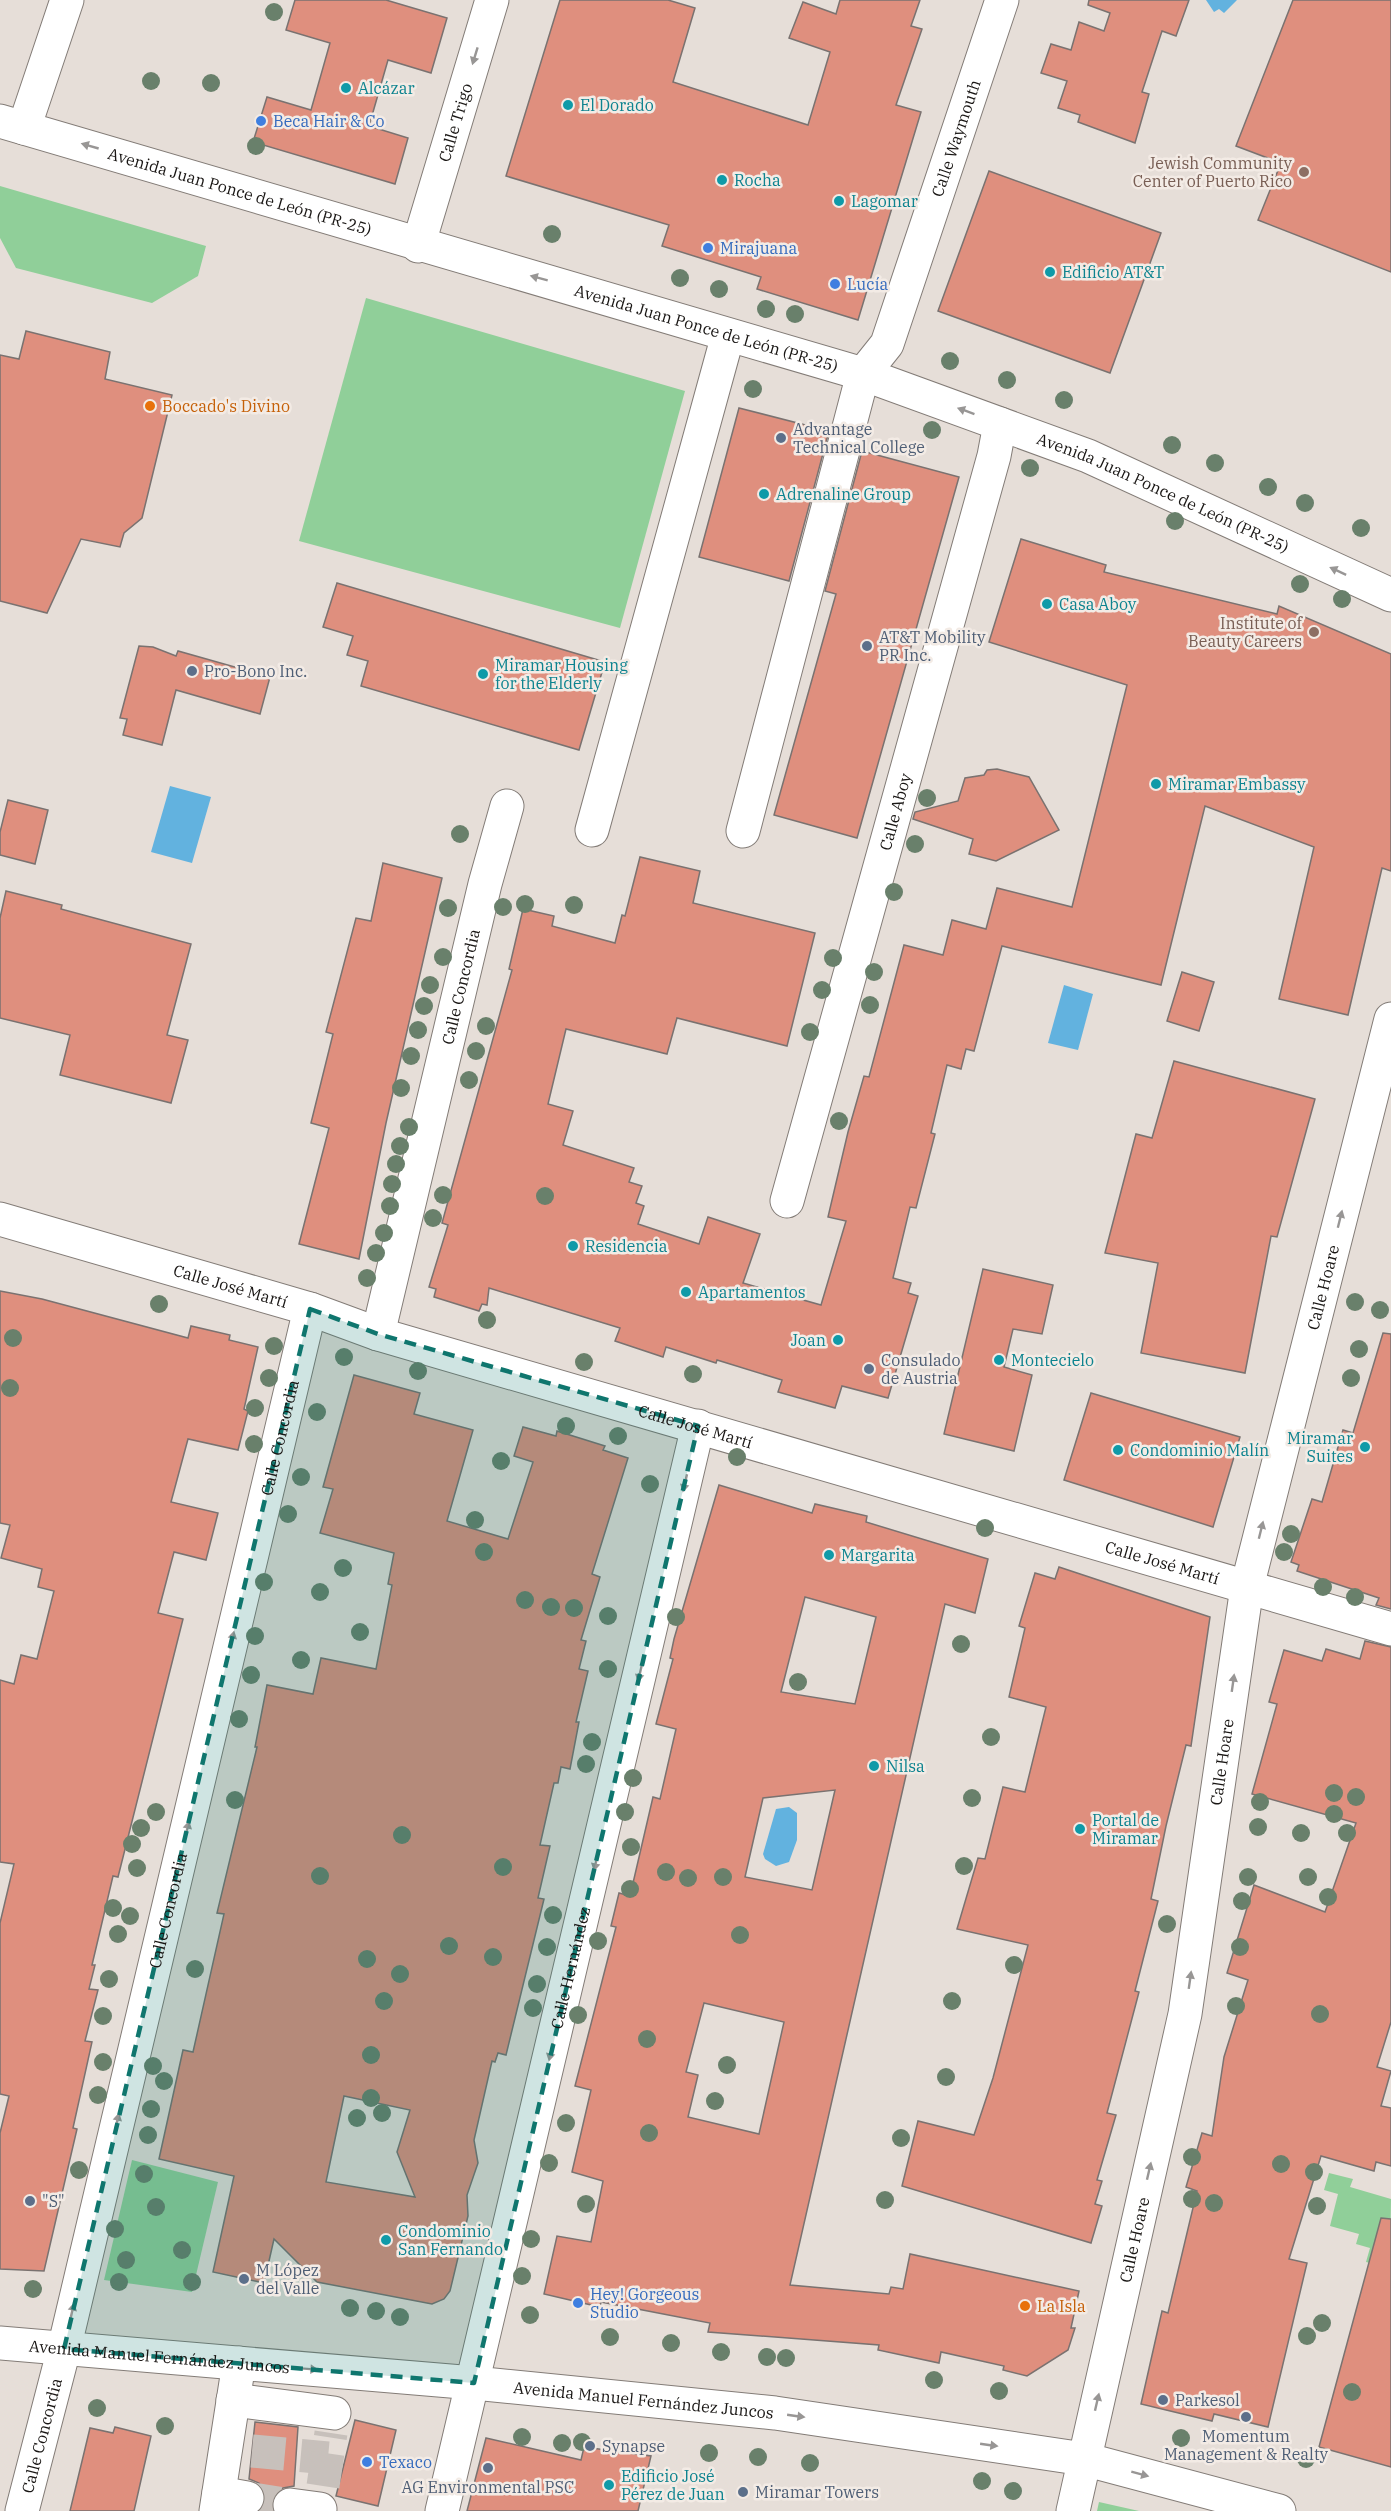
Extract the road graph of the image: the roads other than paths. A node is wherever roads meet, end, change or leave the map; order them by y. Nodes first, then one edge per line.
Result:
1 (67, 0) edge
2 (492, 0) edge
3 (1002, 0) edge
4 (12, 124) edge
5 (418, 246) junction
6 (728, 335) junction
7 (863, 374) junction
8 (1000, 424) junction
9 (1391, 595) edge
10 (507, 806) dead end
11 (591, 830) dead end
12 (743, 831) dead end
13 (1391, 1019) edge
14 (787, 1201) dead end
15 (0, 1219) edge
16 (310, 1309) junction
17 (378, 1334) junction
18 (698, 1426) junction
19 (1247, 1587) junction
20 (1391, 1629) edge
21 (0, 2343) edge
22 (64, 2349) junction
23 (239, 2363) junction
24 (342, 2371) junction
25 (474, 2382) junction
26 (233, 2400) junction
27 (1084, 2459) junction
28 (227, 2500) edge
29 (22, 2511) edge
30 (441, 2511) edge
31 (1073, 2511) edge
32 (1278, 2511) edge

1 - 4 street
2 -> 5 street, Calle Trigo
3 - 7 street, Calle Waymouth
5 -> 4 street, Avenida Juan Ponce de León (PR-25)
6 -> 5 street, Avenida Juan Ponce de León (PR-25)
6 - 7 street, Avenida Juan Ponce de León (PR-25)
6 - 11 street
8 -> 7 street, Avenida Juan Ponce de León (PR-25)
7 - 12 street
9 -> 8 street, Avenida Juan Ponce de León (PR-25)
8 - 14 street, Calle Aboy
10 - 17 street, Calle Concordia
19 -> 13 street, Calle Hoare
15 - 16 street, Calle José Martí
16 - 17 street, Calle José Martí
22 -> 16 street, Calle Concordia
17 - 18 street, Calle José Martí
18 - 19 street, Calle José Martí
18 -> 25 street, Calle Hernández
19 - 20 street, Calle José Martí
27 -> 19 street, Calle Hoare
21 - 22 street, Avenida Manuel Fernández Juncos
22 - 23 street, Avenida Manuel Fernández Juncos
22 - 29 street, Calle Concordia
23 -> 24 street, Avenida Manuel Fernández Juncos
23 - 26 street
24 - 25 street, Avenida Manuel Fernández Juncos
24 - 26 street
25 -> 27 street, Avenida Manuel Fernández Juncos
25 - 30 street, Calle Hernández
26 - 28 street
27 - 31 street, Calle Hoare
27 -> 32 street, Avenida Manuel Fernández Juncos

